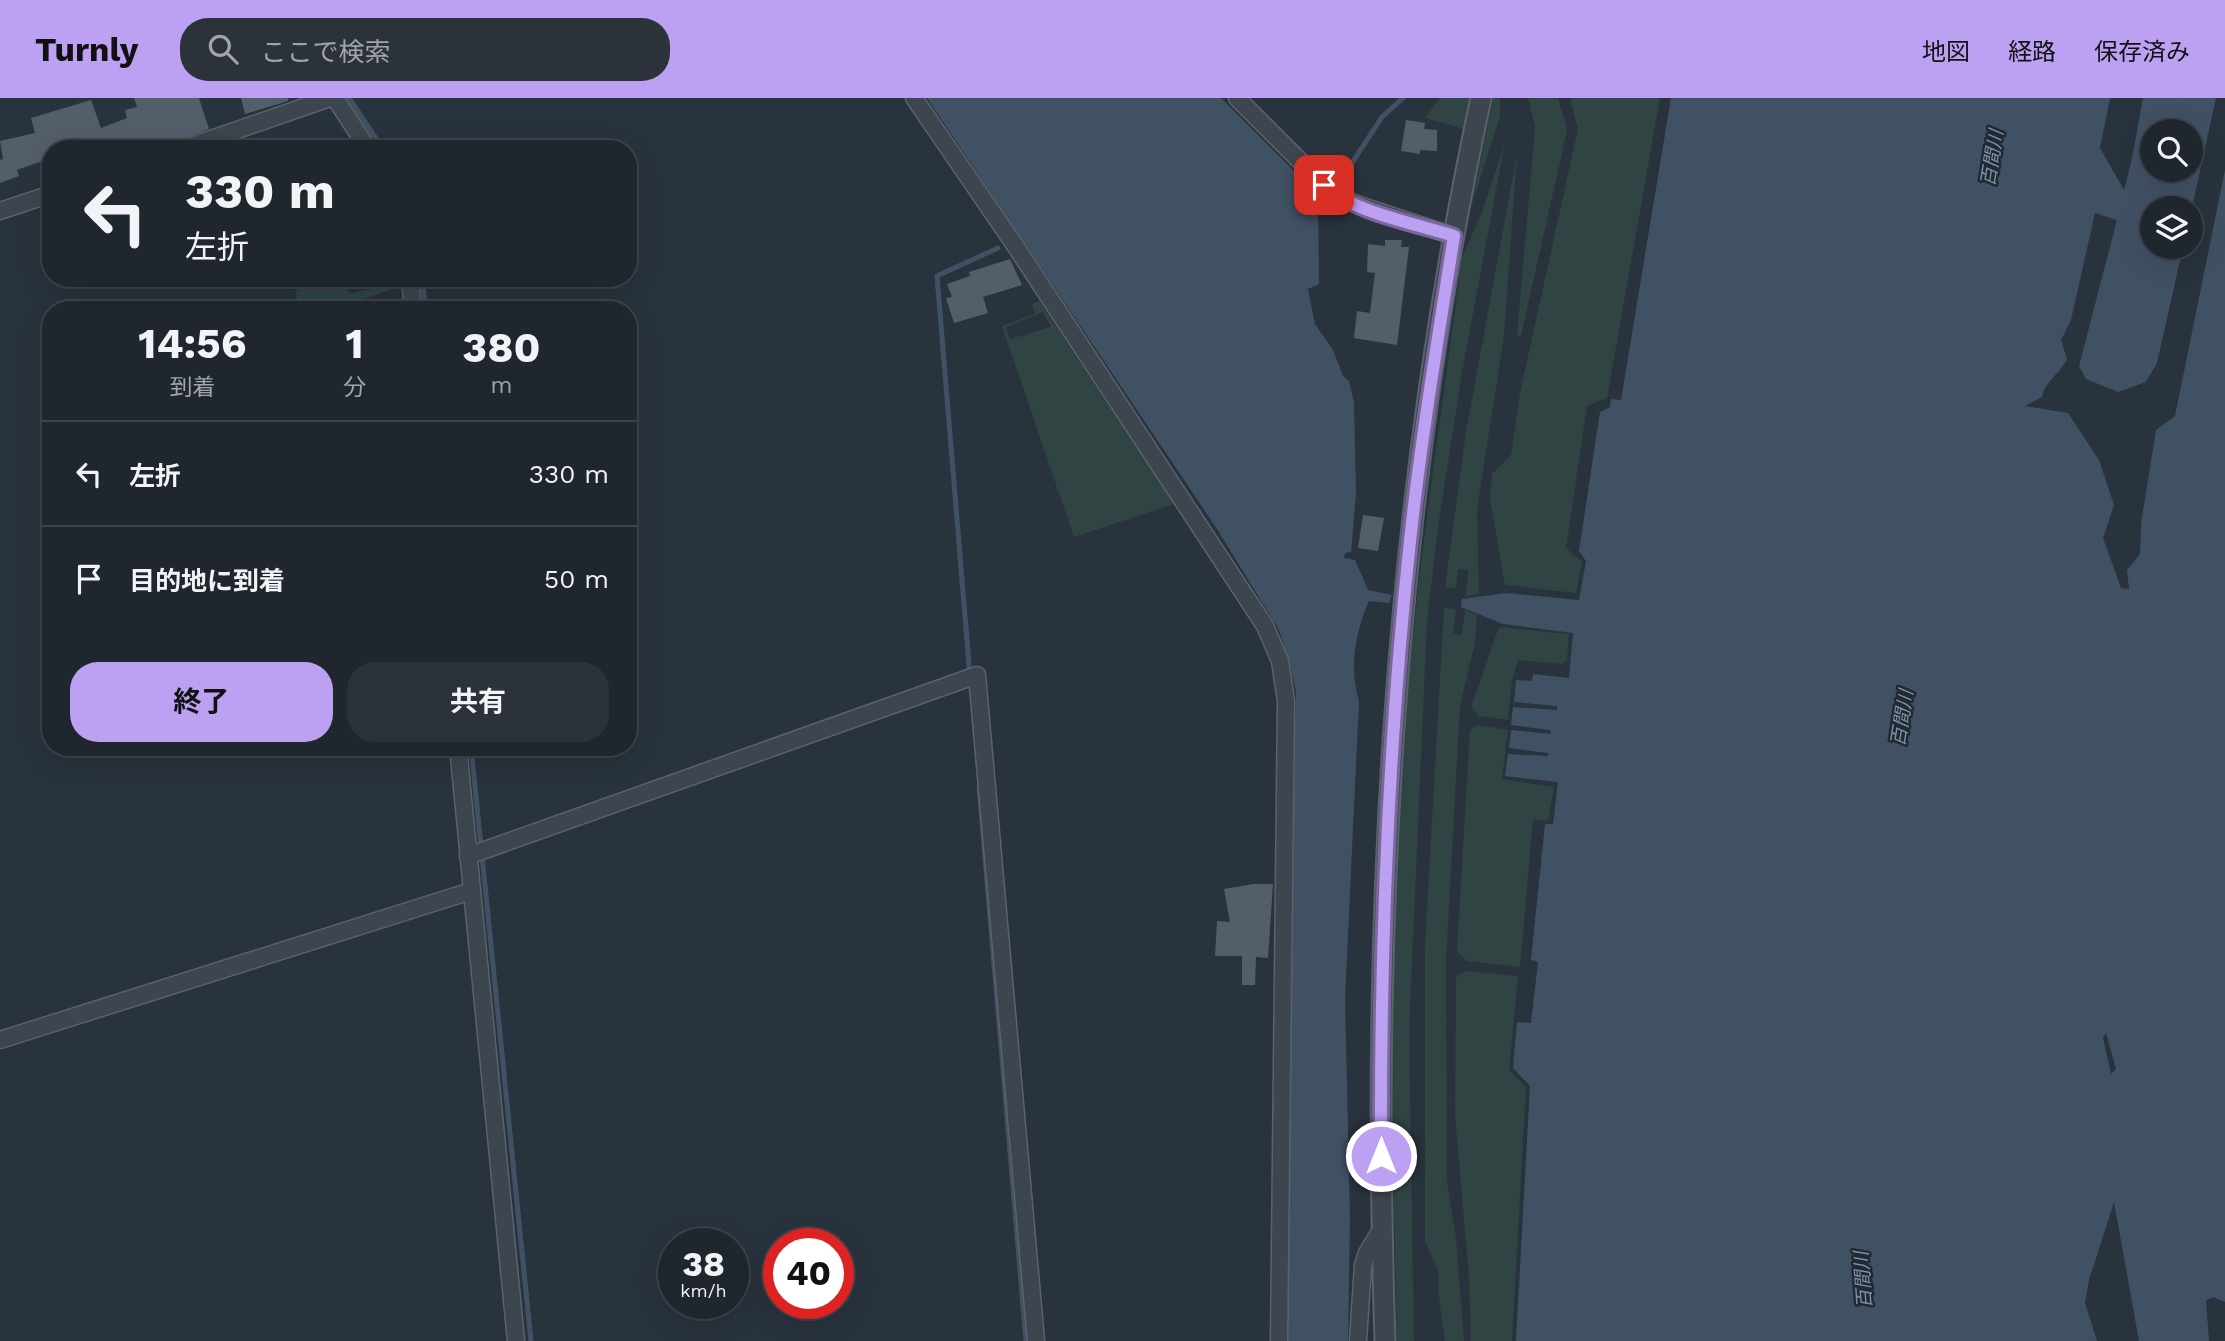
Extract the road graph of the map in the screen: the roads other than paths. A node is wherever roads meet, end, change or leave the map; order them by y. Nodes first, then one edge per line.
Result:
1 (332, 98) edge
2 (914, 98) edge
3 (1237, 98) edge
4 (1481, 98) edge
5 (208, 140) edge
6 (362, 140) edge
7 (42, 197) edge
8 (0, 211) edge
9 (1454, 236) junction
10 (460, 756) edge
11 (477, 853) junction
12 (471, 891) junction
13 (0, 1040) edge
14 (1381, 1230) junction
15 (516, 1341) edge
16 (1035, 1341) edge
17 (1279, 1341) edge
18 (1358, 1341) edge
19 (1385, 1341) edge

1 - 5 street
1 - 6 street
2 - 17 street
3 - 9 street
4 - 9 street
7 - 8 street
9 - 14 street
10 - 11 street
11 - 12 street
11 - 16 street
12 - 13 street
12 - 15 street
14 - 18 street
14 - 19 street

